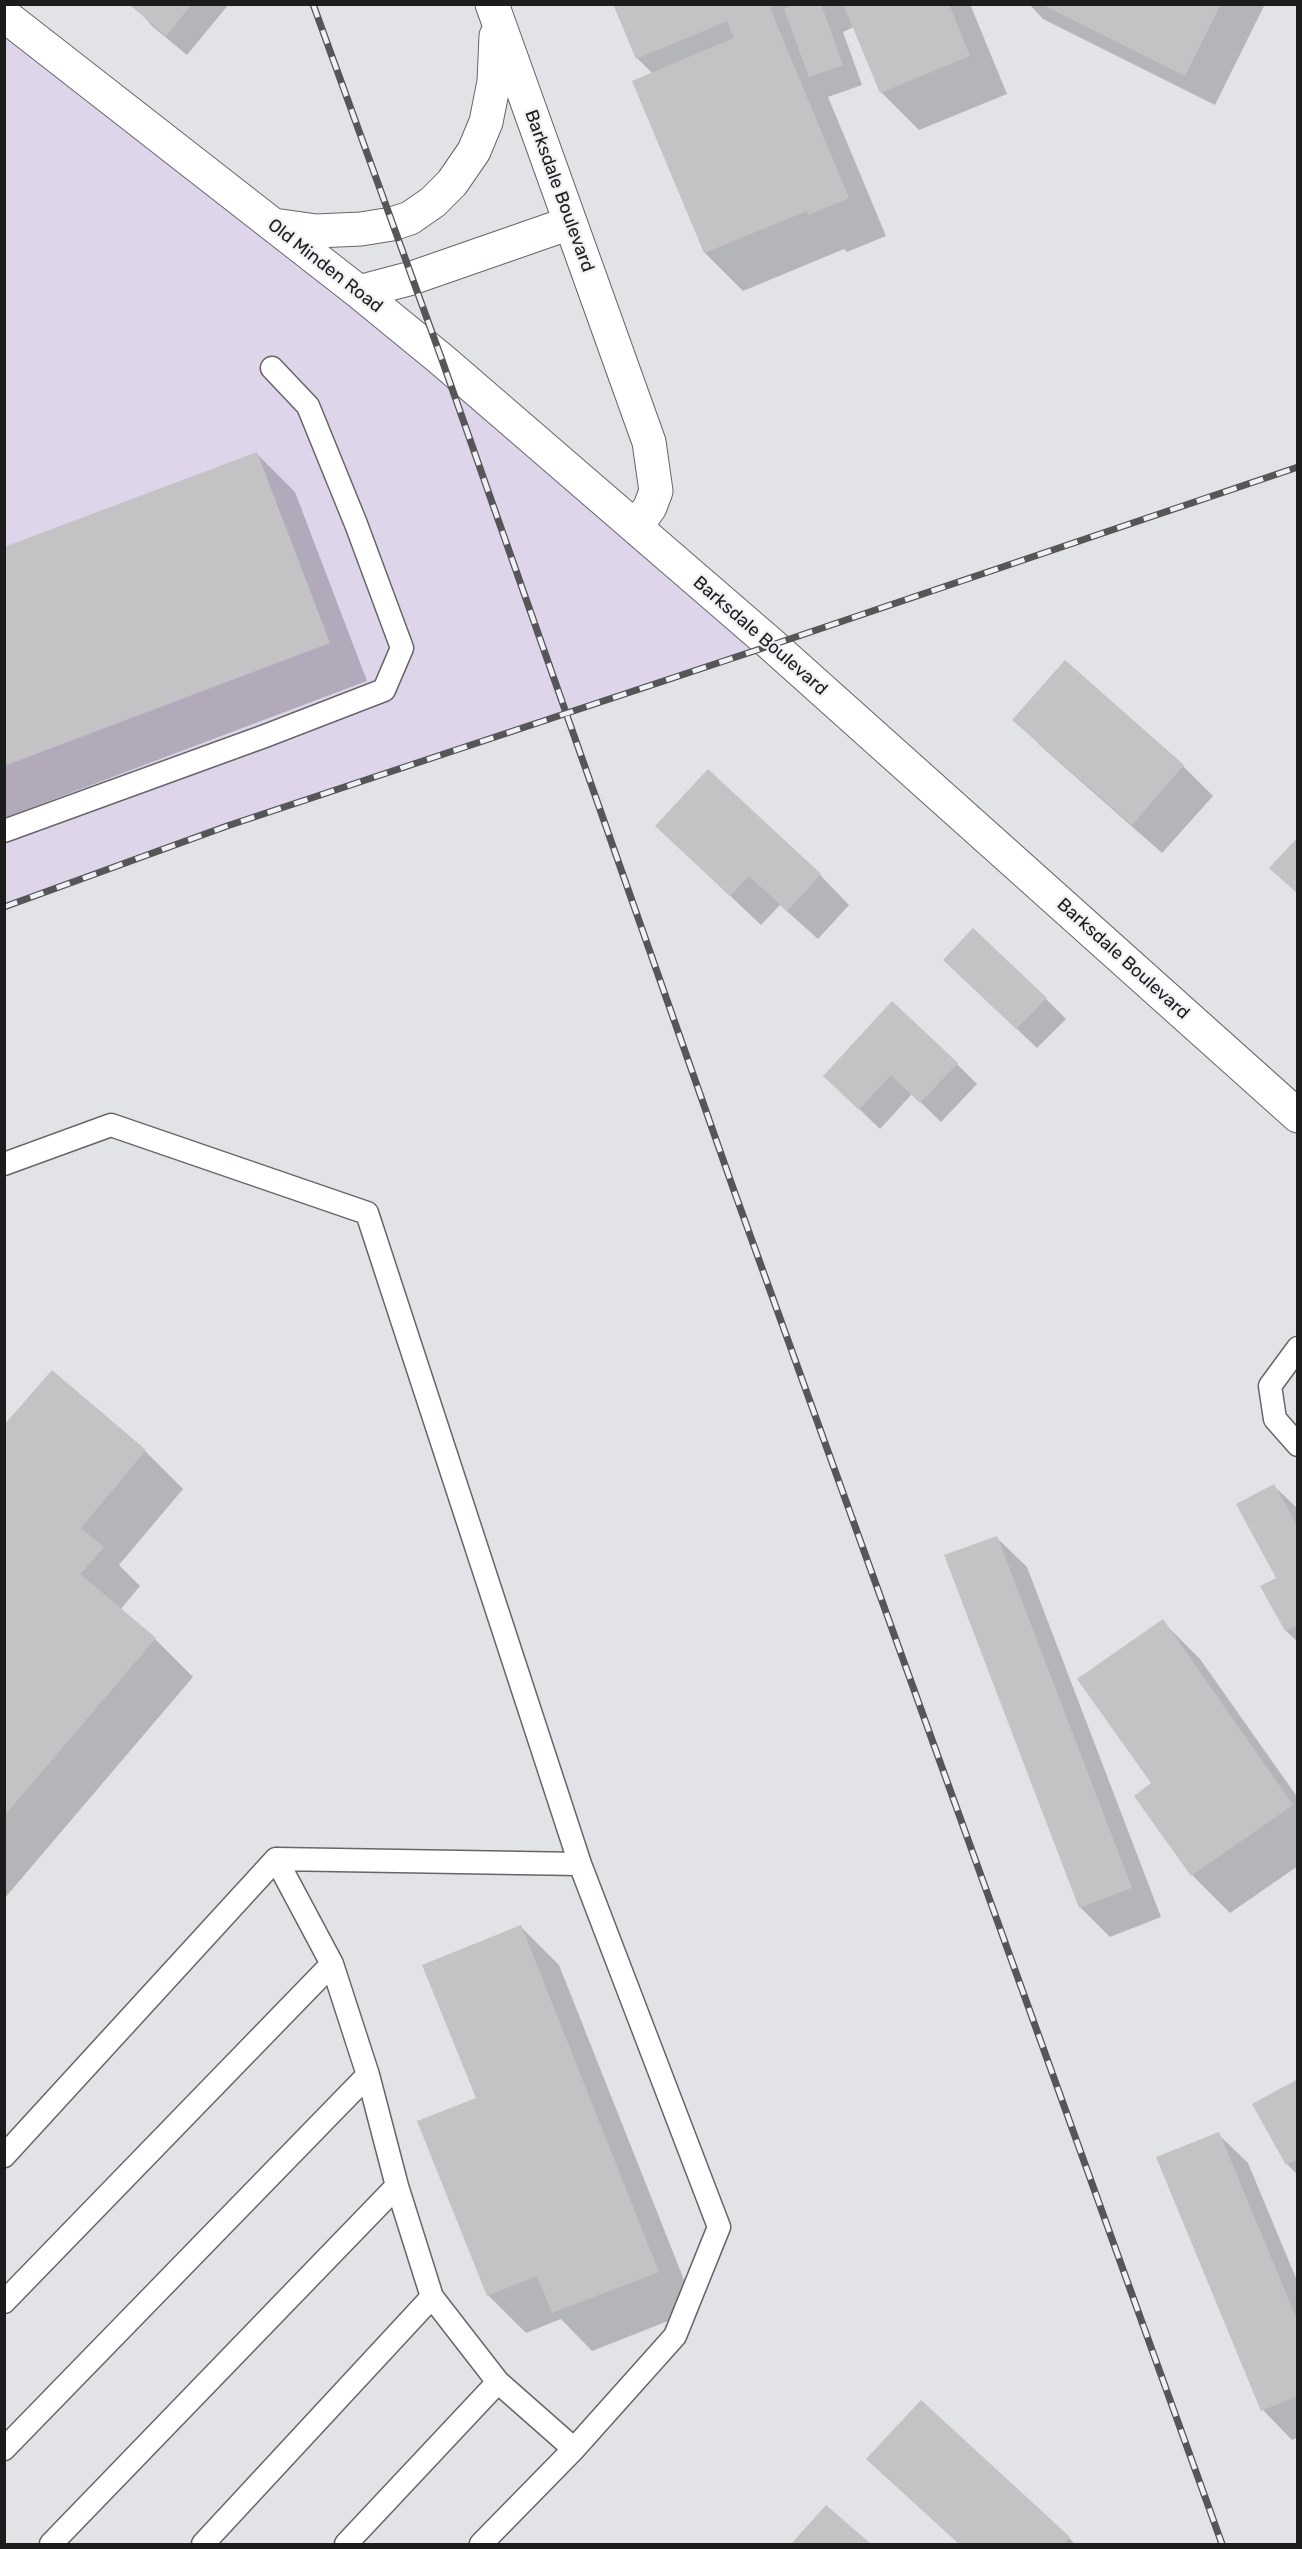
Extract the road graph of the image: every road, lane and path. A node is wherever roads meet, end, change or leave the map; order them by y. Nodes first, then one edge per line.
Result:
1 (493, 7) edge
2 (4, 15) edge
3 (570, 223) junction
4 (273, 224) junction
5 (359, 292) junction
6 (272, 368) dead end
7 (636, 528) junction
8 (4, 831) edge
9 (1298, 1116) edge
10 (4, 1164) edge
11 (1298, 1347) edge
12 (1298, 1445) edge
13 (276, 1859) junction
14 (580, 1864) junction
15 (332, 1964) junction
16 (368, 2075) junction
17 (4, 2156) edge
18 (397, 2186) junction
19 (432, 2297) junction
20 (4, 2302) edge
21 (498, 2382) junction
22 (4, 2449) edge
23 (574, 2449) junction
24 (51, 2544) edge
25 (202, 2544) edge
26 (346, 2544) edge
27 (481, 2544) edge

1 - 3 main road, Barksdale Boulevard
1 - 4 main road
2 - 4 main road, Old Minden Road
3 - 5 main road
3 - 7 main road, Barksdale Boulevard
4 - 5 main road, Old Minden Road
5 - 7 main road, Old Minden Road
6 - 8 lane
7 - 9 main road, Barksdale Boulevard
10 - 14 lane
11 - 12 lane
13 - 14 lane
13 - 15 lane
13 - 17 lane
14 - 23 lane
15 - 16 lane
15 - 20 lane
16 - 18 lane
16 - 22 lane
18 - 19 lane
18 - 24 lane
19 - 21 lane
19 - 25 lane
21 - 23 lane
21 - 26 lane
23 - 27 lane

